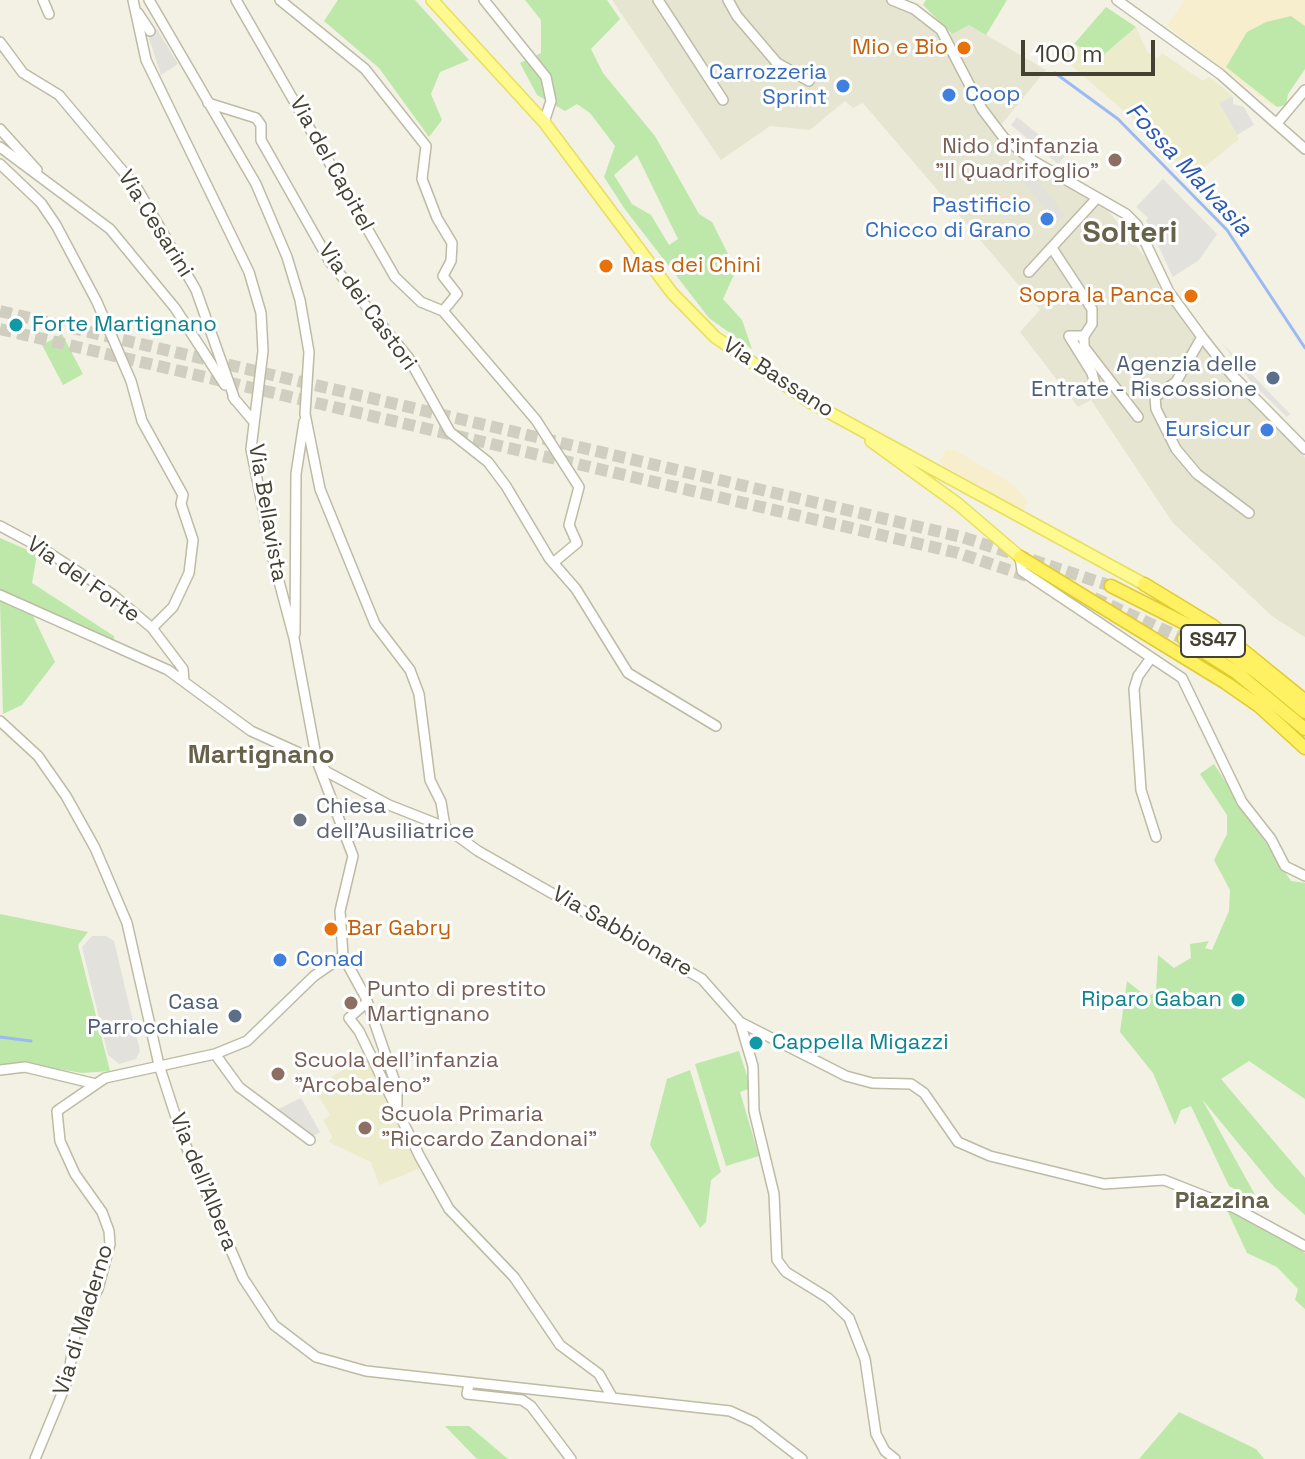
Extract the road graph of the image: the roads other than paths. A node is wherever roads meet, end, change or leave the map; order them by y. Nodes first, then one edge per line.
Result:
1 (43, 0) edge
2 (149, 0) edge
3 (236, 0) edge
4 (280, 0) edge
5 (432, 0) edge
6 (484, 0) edge
7 (658, 0) edge
8 (728, 0) edge
9 (892, 0) edge
10 (1117, 0) edge
11 (135, 5) edge
12 (49, 14) dead end
13 (150, 31) dead end
14 (0, 42) edge
15 (809, 81) dead end
16 (1305, 90) edge
17 (723, 100) dead end
18 (208, 103) junction
19 (544, 122) junction
20 (1277, 123) junction
21 (0, 129) edge
22 (0, 147) edge
23 (1305, 149) edge
24 (0, 164) edge
25 (50, 184) junction
26 (1097, 198) junction
27 (1052, 248) junction
28 (1029, 272) dead end
29 (443, 311) junction
30 (1084, 336) junction
31 (1202, 337) junction
32 (1096, 388) dead end
33 (235, 400) junction
34 (810, 402) junction
35 (305, 414) junction
36 (1138, 417) dead end
37 (254, 422) junction
38 (1305, 449) edge
39 (1249, 513) dead end
40 (0, 526) edge
41 (1020, 557) junction
42 (553, 563) junction
43 (1144, 584) joint
44 (1111, 586) tunnel mouth
45 (0, 595) edge
46 (152, 628) junction
47 (294, 638) junction
48 (1184, 639) tunnel mouth
49 (1151, 658) junction
50 (184, 681) junction
51 (1305, 701) edge
52 (1305, 712) edge
53 (0, 721) edge
54 (716, 726) dead end
55 (1305, 729) edge
56 (1305, 748) edge
57 (317, 761) junction
58 (445, 827) junction
59 (1156, 837) dead end
60 (1305, 876) edge
61 (343, 956) junction
62 (366, 1003) junction
63 (740, 1022) junction
64 (215, 1054) junction
65 (159, 1065) junction
66 (0, 1070) edge
67 (96, 1084) junction
68 (397, 1105) junction
69 (310, 1140) dead end
70 (1305, 1246) edge
71 (469, 1384) junction
72 (612, 1397) junction
73 (35, 1459) edge
74 (571, 1459) edge
75 (802, 1459) edge
76 (895, 1459) edge

1 - 12 street
2 - 18 street, Via dei Castori
3 - 29 street, Via del Capitel
4 - 29 street
5 - 19 main road, Via Bassano
6 - 19 street
7 - 17 street
8 - 15 street
9 - 26 street
10 - 20 street
11 - 13 street
11 - 37 street, Via Bellavista
14 - 33 street, Via Cesarini
16 - 20 street
18 - 35 street, Via dei Castori
18 - 42 street, Via dei Castori
19 - 34 main road, Via Bassano
20 - 23 street
21 - 25 street, Via Cesarini
22 - 25 street, Via Cesarini
24 - 46 street
25 - 33 street, Via Cesarini
26 - 27 street
26 - 31 street
27 - 28 street
27 - 30 street
29 - 42 street, Via del Capitel
30 - 32 street
30 - 36 street
31 - 38 street
31 - 39 street
33 - 37 street, Via Cesarini
34 - 41 main road
34 - 43 main road, Via Bassano
35 - 47 street, Via dei Castori
35 - 58 street, Via dei Castori
37 - 47 street, Via Bellavista
40 - 46 street, Via del Forte
41 - 49 street
41 - 56 highway
42 - 54 street, Via dei Castori
43 - 51 highway
44 - 52 highway, SS47
45 - 50 street, Via del Forte
46 - 50 street, Via del Forte
47 - 57 street, Via Bellavista
48 - 55 highway, SS47
49 - 59 street
49 - 60 street
50 - 57 street, Via del Forte
53 - 65 street, Via dell'Albera
57 - 58 street, Via Sabbionare
57 - 61 street, Via Bellavista
58 - 63 street, Via Sabbionare
61 - 62 street
61 - 64 street, Via di Maderno
62 - 68 street
62 - 68 street
63 - 70 street
63 - 76 street, Via Sabbionare
64 - 65 street, Via di Maderno
64 - 69 street
65 - 67 street, Via di Maderno
65 - 71 street, Via dell'Albera
66 - 67 street
67 - 73 street, Via di Maderno
68 - 72 street
71 - 72 street, Via dell'Albera
71 - 74 street
72 - 75 street, Via dell'Albera

